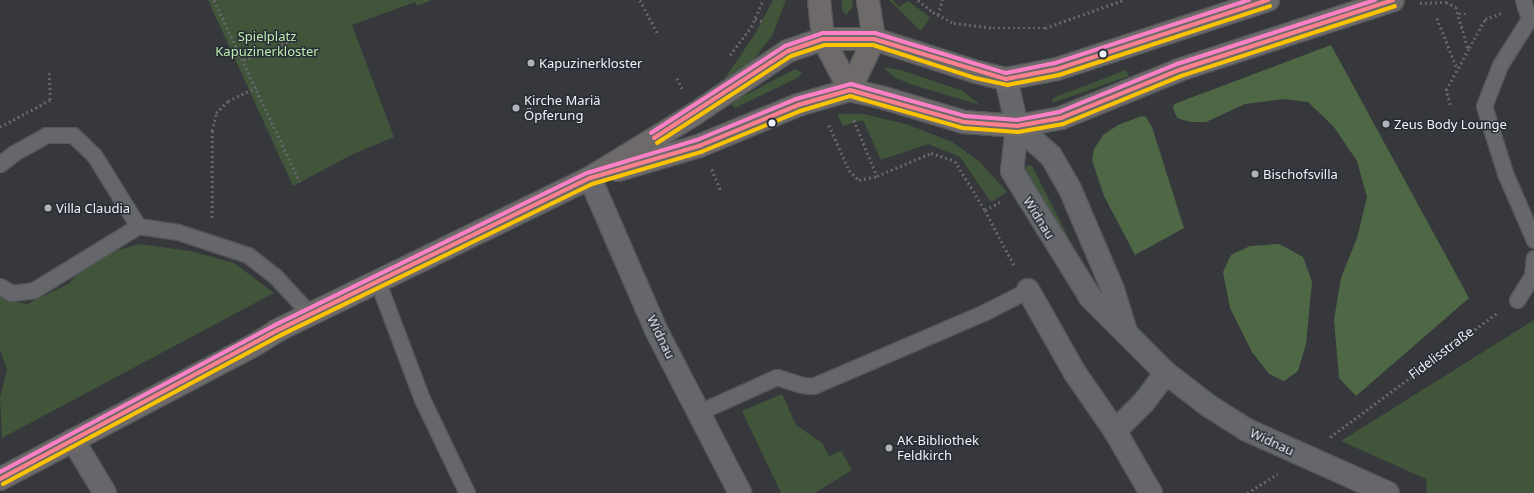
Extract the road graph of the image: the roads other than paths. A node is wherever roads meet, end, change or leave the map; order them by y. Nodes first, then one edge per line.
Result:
1 (819, 0) edge
2 (868, 0) edge
3 (1268, 0) edge
4 (1393, 0) edge
5 (1524, 2) edge
6 (1532, 20) edge
7 (874, 38) junction
8 (823, 39) junction
9 (1006, 79) junction
10 (850, 90) junction
11 (1017, 126) junction
12 (0, 164) edge
13 (590, 178) junction
14 (138, 226) junction
15 (1534, 240) edge
16 (1534, 258) edge
17 (377, 280) junction
18 (0, 286) edge
19 (1028, 290) joint
20 (1517, 300) road end
21 (310, 314) junction
22 (1127, 335) junction
23 (1166, 373) junction
24 (699, 412) junction
25 (1114, 431) junction
26 (73, 440) junction
27 (1, 476) edge
28 (105, 493) edge
29 (467, 493) edge
30 (740, 493) edge
31 (1151, 493) edge
32 (1388, 493) edge

1 - 8 main road
2 - 7 main road
3 - 9 main road
4 - 11 main road
5 - 6 lane
6 - 15 lane
7 - 8 main road
7 - 9 main road
7 - 10 main road
8 - 10 main road
8 - 13 main road
9 - 11 main road, Widnau
10 - 11 main road
10 - 13 main road
11 - 22 main road, Widnau
11 - 22 main road, Widnau
12 - 14 lane
13 - 17 main road
13 - 24 main road, Widnau
14 - 18 lane
14 - 21 lane
16 - 20 lane
17 - 21 main road
17 - 29 lane
19 - 24 lane
19 - 25 main road
21 - 26 main road
22 - 23 main road, Widnau
23 - 25 main road
23 - 32 main road, Widnau
24 - 30 main road, Widnau
25 - 31 main road
26 - 27 main road
26 - 28 main road

